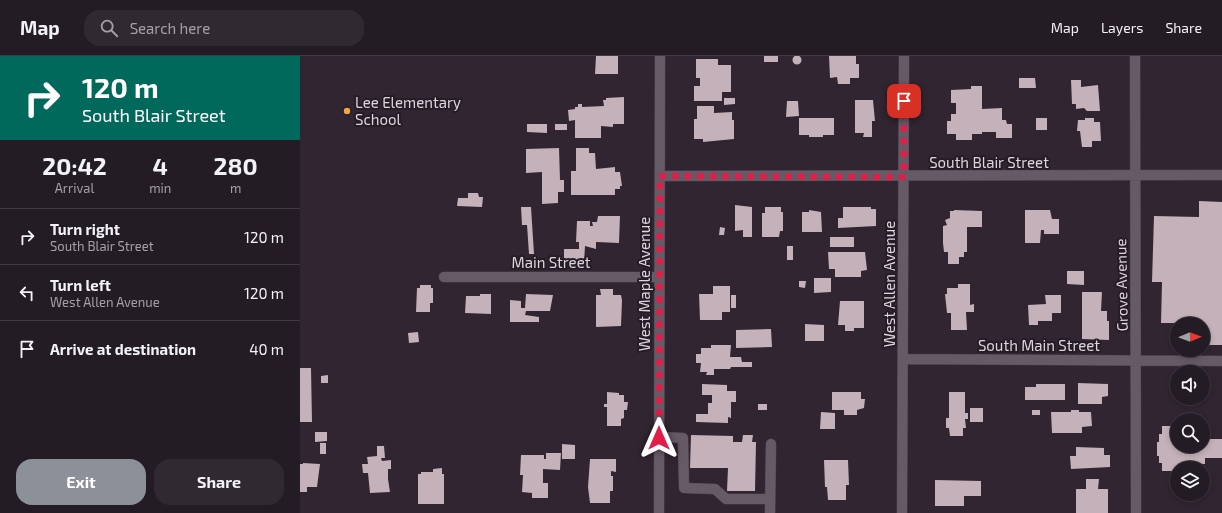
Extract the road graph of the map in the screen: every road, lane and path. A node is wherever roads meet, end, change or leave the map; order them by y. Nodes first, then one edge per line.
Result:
1 (660, 56) edge
2 (904, 56) edge
3 (1135, 56) edge
4 (1222, 175) edge
5 (660, 176) junction
6 (904, 177) junction
7 (1135, 177) junction
8 (659, 276) junction
9 (444, 277) dead end
10 (903, 359) junction
11 (1137, 361) junction
12 (1222, 361) edge
13 (659, 438) junction
14 (771, 444) dead end
15 (770, 499) junction
16 (659, 513) edge
17 (770, 513) edge
18 (902, 513) edge
19 (1136, 513) edge

1 - 5 street, West Maple Avenue
2 - 6 street, West Allen Avenue
3 - 7 street, Grove Avenue
4 - 7 street, South Blair Street
5 - 6 street, South Blair Street
5 - 8 street, West Maple Avenue
6 - 7 street, South Blair Street
6 - 10 street, West Allen Avenue
7 - 11 street, Grove Avenue
8 - 9 street, Main Street
8 - 13 street, West Maple Avenue
10 - 11 street, South Main Street
10 - 18 street, West Allen Avenue
11 - 12 street, South Main Street
11 - 19 street, Grove Avenue
13 - 15 street
13 - 16 street, West Maple Avenue
14 - 15 street
15 - 17 street

